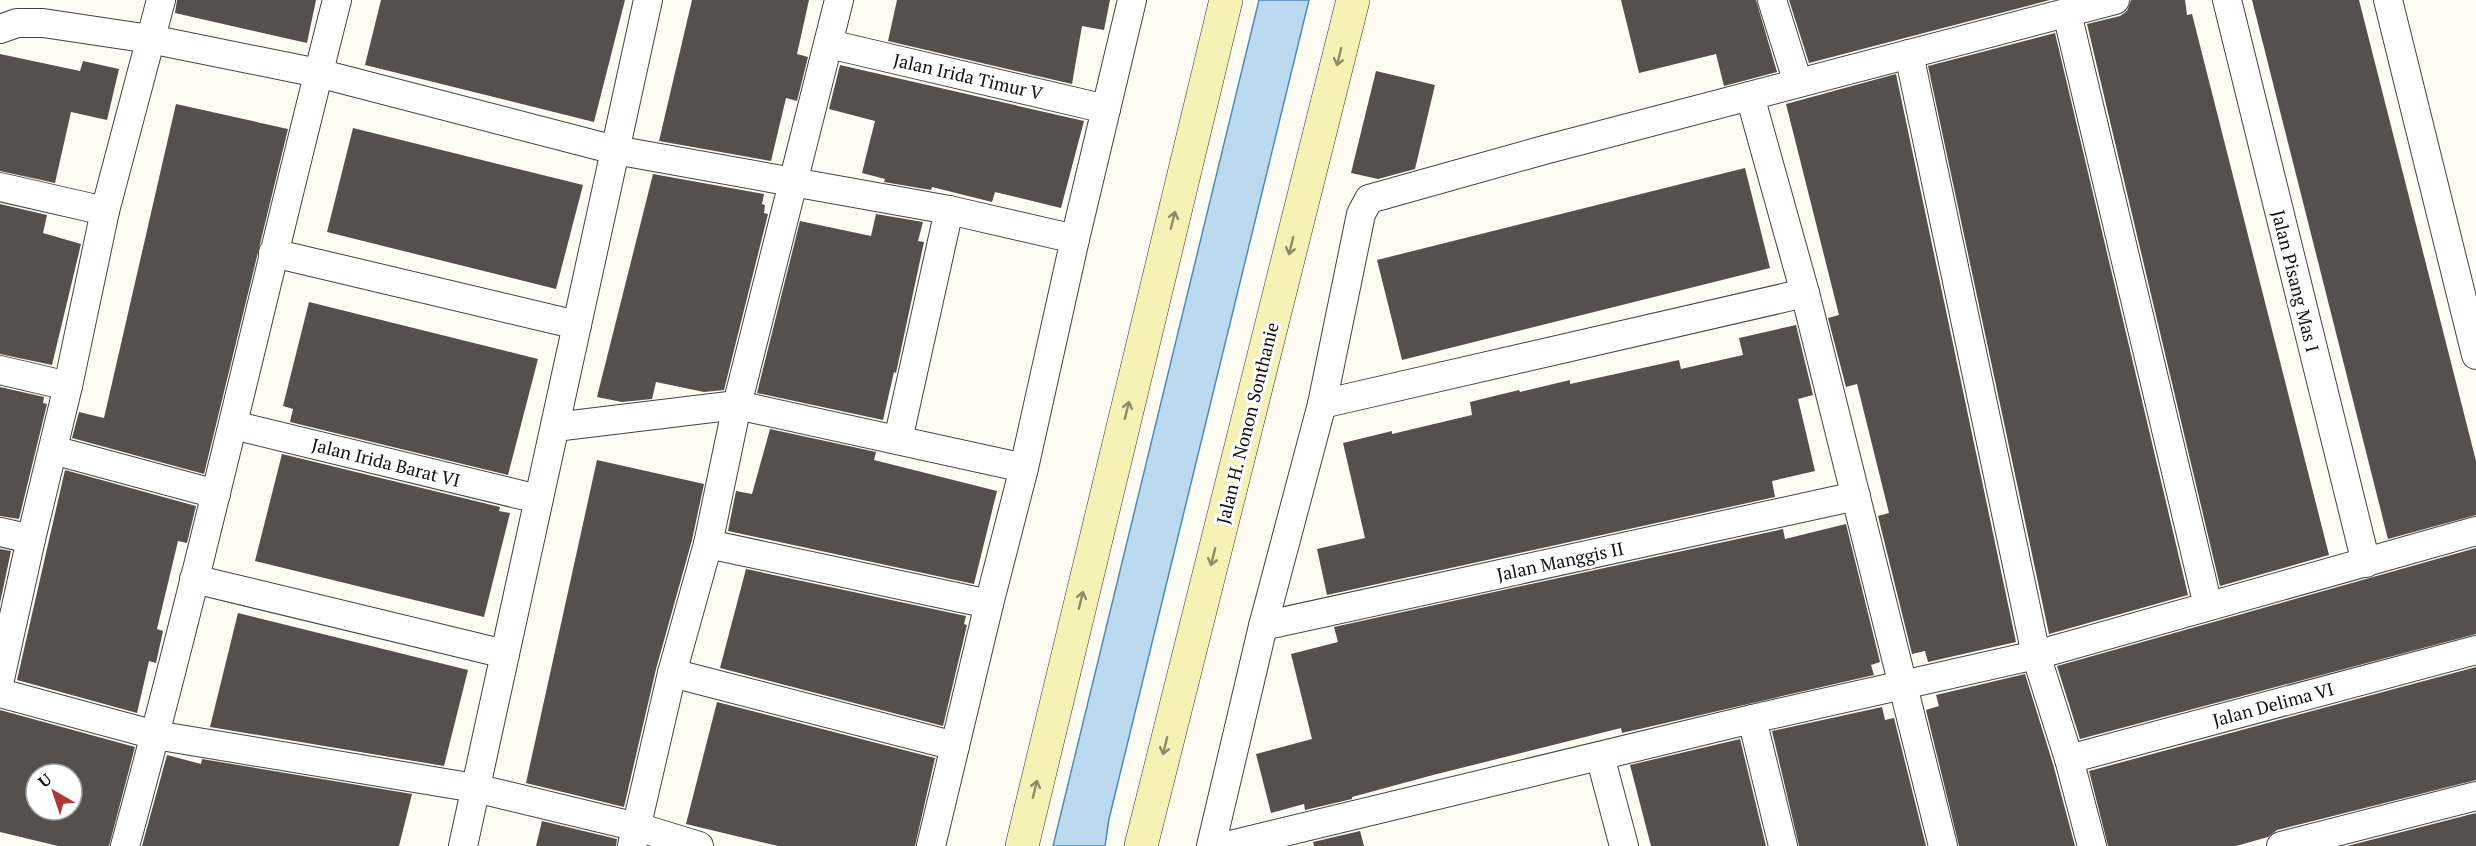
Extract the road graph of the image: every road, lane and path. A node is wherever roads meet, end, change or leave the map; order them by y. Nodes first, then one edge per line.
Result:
1 (161, 0) edge
2 (337, 0) edge
3 (648, 0) edge
4 (839, 0) edge
5 (1132, 0) edge
6 (1226, 0) edge
7 (1353, 0) edge
8 (1772, 0) edge
9 (2115, 0) edge
10 (2227, 0) edge
11 (2388, 0) edge
12 (2067, 13) junction
13 (0, 29) edge
14 (150, 39) junction
15 (829, 44) junction
16 (1909, 54) junction
17 (318, 73) junction
18 (1798, 83) junction
19 (1750, 96) junction
20 (1106, 109) junction
21 (615, 150) junction
22 (793, 182) junction
23 (0, 188) edge
24 (949, 210) junction
25 (105, 212) junction
26 (1075, 239) junction
27 (273, 253) junction
28 (1805, 293) junction
29 (577, 325) junction
30 (2476, 355) edge
31 (0, 370) edge
32 (68, 386) junction
33 (1322, 404) junction
34 (736, 405) junction
35 (233, 425) junction
36 (555, 427) junction
37 (898, 440) junction
38 (53, 450) junction
39 (1024, 468) junction
40 (216, 494) junction
41 (1856, 496) junction
42 (538, 499) junction
43 (2476, 531) edge
44 (0, 532) edge
45 (31, 539) junction
46 (708, 544) junction
47 (2366, 563) junction
48 (194, 579) junction
49 (989, 604) junction
50 (2208, 606) junction
51 (1263, 626) junction
52 (2476, 650) edge
53 (505, 654) junction
54 (2036, 655) junction
55 (672, 673) junction
56 (0, 679) edge
57 (1902, 687) junction
58 (0, 693) edge
59 (1752, 719) junction
60 (155, 735) junction
61 (955, 746) junction
62 (1600, 756) junction
63 (2069, 759) junction
64 (475, 788) junction
65 (2476, 796) edge
66 (634, 837) edge
67 (125, 846) edge
68 (462, 846) edge
69 (699, 846) edge
70 (931, 846) edge
71 (1022, 846) edge
72 (1141, 846) edge
73 (1211, 846) edge
74 (1226, 846) edge
75 (1624, 846) edge
76 (1783, 846) edge
77 (1943, 846) edge
78 (2092, 846) edge
79 (2281, 846) edge

1 - 14 street
2 - 17 street
3 - 21 street
4 - 15 street
5 - 20 street
71 -> 6 street
7 -> 72 street, Jalan H. Nonon Sonthanie
8 - 18 street
9 - 12 street
10 - 47 street, Jalan Pisang Mas I
11 - 30 street
12 - 16 street
12 - 50 street
13 - 14 street
14 - 17 street
14 - 25 street
15 - 20 street, Jalan Irida Timur V
15 - 22 street
16 - 18 street
16 - 54 street
17 - 21 street
17 - 27 street
18 - 19 street
19 - 28 street
19 - 33 street
20 - 26 street
21 - 22 street
21 - 29 street
22 - 24 street
22 - 34 street
23 - 25 street
24 - 26 street
24 - 37 street
25 - 32 street
26 - 39 street
27 - 29 street
27 - 35 street
28 - 33 street
28 - 41 street
29 - 36 street
31 - 32 street
32 - 38 street
33 - 51 street
34 - 36 street
34 - 37 street
34 - 46 street
35 - 40 street
35 - 42 street, Jalan Irida Barat VI
36 - 42 street
37 - 39 street
38 - 40 street
38 - 45 street
39 - 49 street
40 - 48 street
41 - 51 street, Jalan Manggis II
41 - 57 street
42 - 53 street
43 - 47 street
44 - 45 street
45 - 56 street
46 - 49 street
46 - 55 street
47 - 50 street
48 - 53 street
48 - 60 street
49 - 61 street
50 - 54 street
51 - 73 street
52 - 63 street, Jalan Delima VI
53 - 64 street
54 - 57 street
54 - 63 street
55 - 61 street
55 - 66 street
57 - 59 street
57 - 77 street
58 - 60 street
59 - 62 street
59 - 76 street
60 - 64 street
60 - 67 street
61 - 70 street
62 - 74 street
62 - 75 street
63 - 78 street
64 - 66 street
64 - 68 street
65 - 79 street
66 - 69 street

